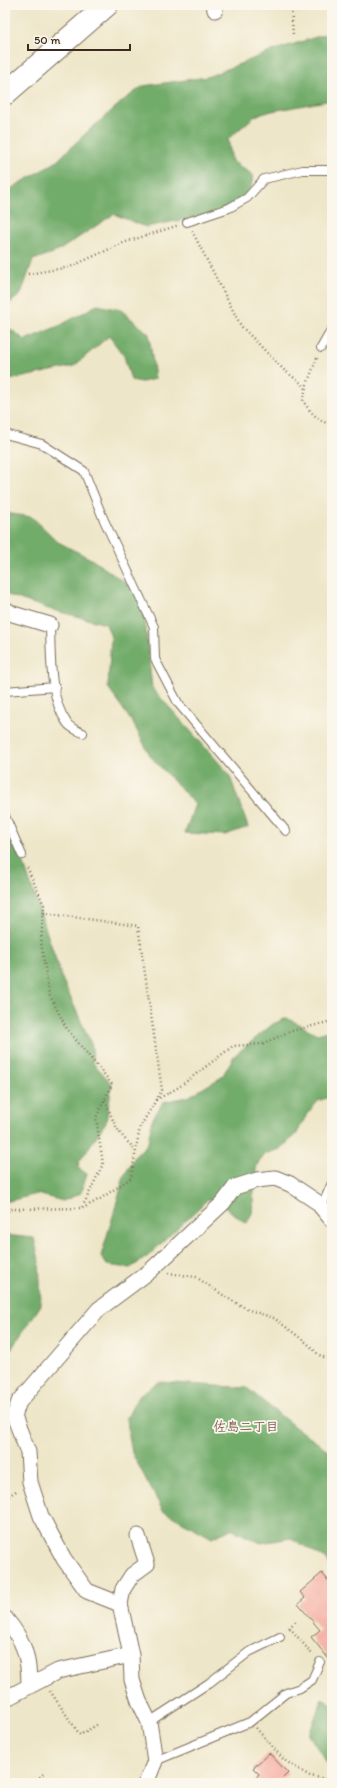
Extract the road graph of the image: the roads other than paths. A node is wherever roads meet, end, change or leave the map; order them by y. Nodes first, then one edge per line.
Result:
1 (107, 5) edge
2 (5, 94) edge
3 (332, 170) edge
4 (187, 222) road end
5 (332, 329) edge
6 (321, 348) road end
7 (5, 434) edge
8 (5, 610) edge
9 (50, 625) joint
10 (55, 687) junction
11 (5, 691) edge
12 (83, 734) dead end
13 (5, 816) edge
14 (286, 831) dead end
15 (22, 855) road end
16 (332, 1183) edge
17 (321, 1208) junction
18 (332, 1220) edge
19 (138, 1536) dead end
20 (120, 1604) junction
21 (5, 1618) edge
22 (280, 1636) road end
23 (131, 1655) junction
24 (320, 1662) road end
25 (35, 1682) junction
26 (5, 1699) edge
27 (149, 1722) junction
28 (155, 1761) junction
29 (146, 1783) edge

1 - 2 street
3 - 4 lane
5 - 6 lane
7 - 14 lane
8 - 9 street
9 - 10 lane
10 - 11 lane
10 - 12 lane
13 - 15 lane
16 - 17 lane
17 - 18 street
17 - 20 street
19 - 20 street
20 - 23 street
21 - 25 street
22 - 27 lane
23 - 25 street
23 - 27 street
24 - 28 lane
25 - 26 street
27 - 28 street
28 - 29 street

